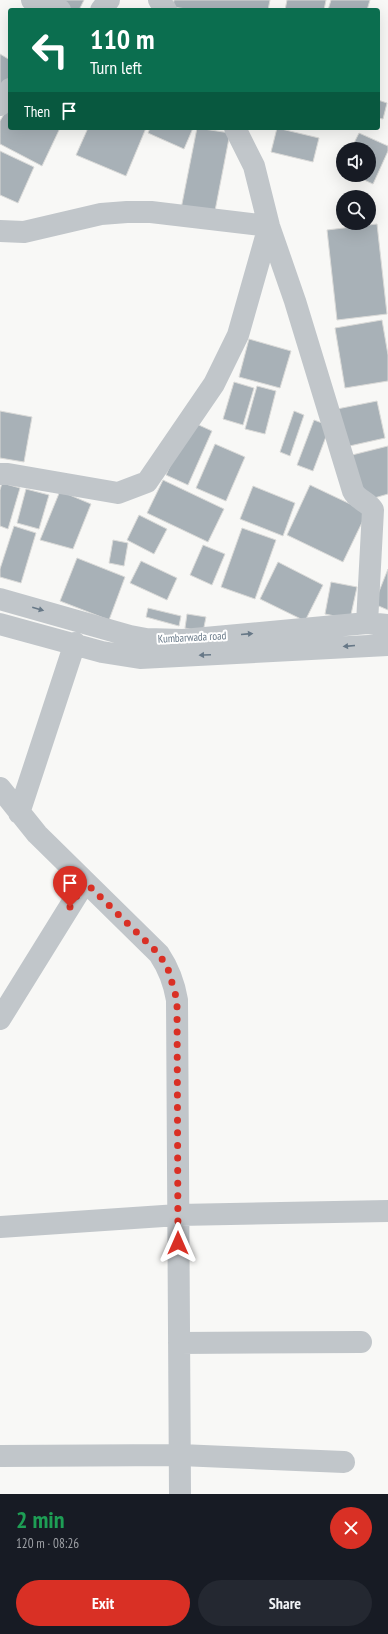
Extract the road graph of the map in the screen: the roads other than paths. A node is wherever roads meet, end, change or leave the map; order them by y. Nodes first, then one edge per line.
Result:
1 (32, 0) edge
2 (109, 0) edge
3 (54, 8) edge
4 (103, 8) edge
5 (8, 92) edge
6 (0, 105) edge
7 (236, 130) edge
8 (269, 226) junction
9 (0, 231) edge
10 (0, 474) edge
11 (380, 527) edge
12 (0, 599) edge
13 (0, 624) edge
14 (377, 624) edge
15 (74, 643) junction
16 (388, 645) edge
17 (0, 788) edge
18 (19, 813) junction
19 (85, 882) junction
20 (0, 1019) edge
21 (388, 1211) edge
22 (178, 1215) junction
23 (0, 1227) edge
24 (361, 1342) dead end
25 (179, 1343) junction
26 (180, 1455) junction
27 (0, 1456) edge
28 (344, 1462) dead end
29 (180, 1494) edge

1 - 3 street
2 - 4 street
5 - 6 street
7 - 8 street
8 - 9 street
8 - 10 street
8 - 11 street
11 - 14 street
12 -> 14 street, Kumbarwada road
13 - 15 street, Kumbarwada road
16 -> 15 street, Kumbarwada road
15 - 18 street
17 - 18 street
18 - 19 street
19 - 20 street
19 - 22 street
21 - 22 street
22 - 23 street
22 - 25 street
24 - 25 street
25 - 26 street
26 - 27 street
26 - 28 street
26 - 29 street

